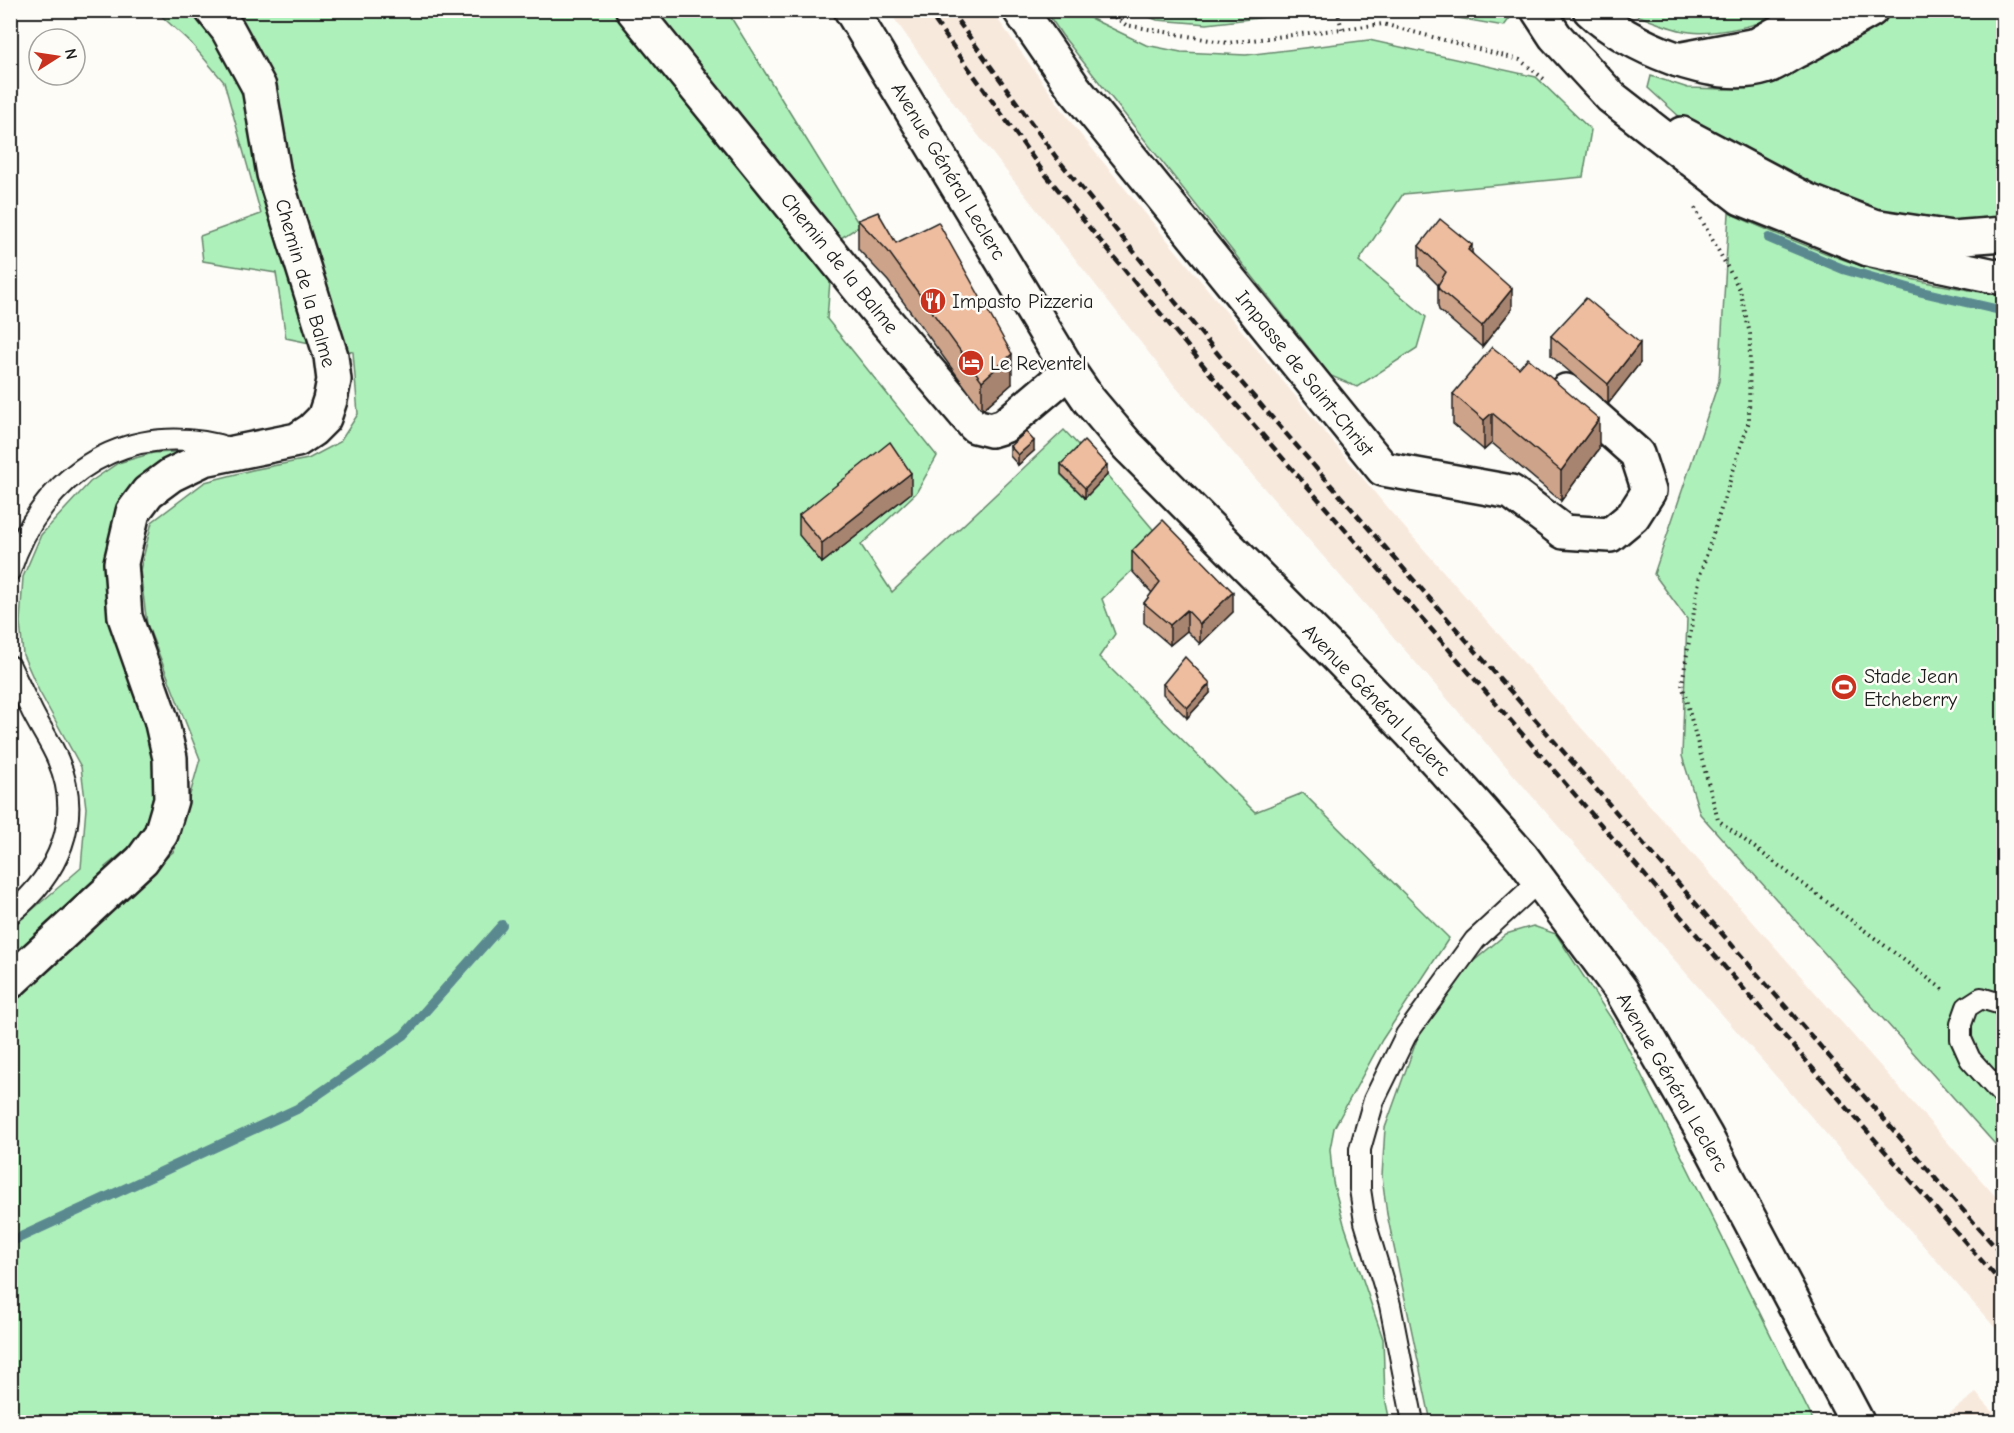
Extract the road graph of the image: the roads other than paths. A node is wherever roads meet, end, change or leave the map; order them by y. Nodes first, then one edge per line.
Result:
1 (212, 10) edge
2 (633, 10) edge
3 (851, 10) edge
4 (1020, 10) edge
5 (1538, 10) edge
6 (1590, 10) edge
7 (1817, 10) edge
8 (1871, 10) edge
9 (1678, 60) junction
10 (1611, 97) junction
11 (2004, 234) edge
12 (2004, 278) edge
13 (1069, 371) junction
14 (1559, 385) edge
15 (241, 451) junction
16 (10, 571) edge
17 (10, 666) edge
18 (1539, 881) junction
19 (10, 914) edge
20 (10, 982) edge
21 (2004, 1005) edge
22 (2004, 1097) edge
23 (1413, 1422) edge
24 (1857, 1422) edge

1 - 15 main road, Chemin de la Balme
2 - 13 main road, Chemin de la Balme
3 - 13 main road, Avenue Général Leclerc
4 - 14 main road, Impasse de Saint-Christ
5 - 10 main road
6 - 9 main road
7 - 9 main road
8 - 9 main road
10 - 11 main road
10 - 12 main road
13 - 18 main road, Avenue Général Leclerc
15 - 16 lane
15 - 20 main road, Chemin de la Balme
17 - 19 lane
18 - 23 lane
18 - 24 main road, Avenue Général Leclerc
21 - 22 lane

